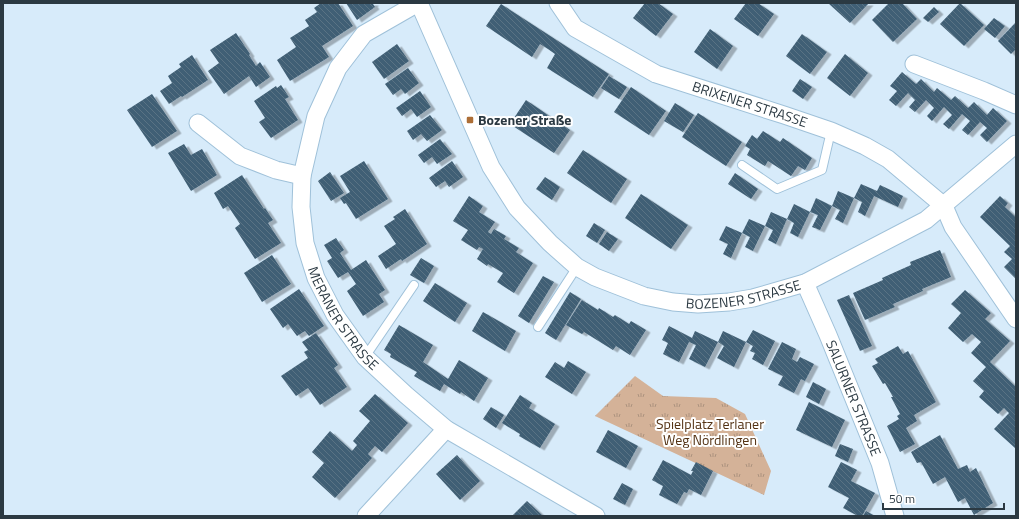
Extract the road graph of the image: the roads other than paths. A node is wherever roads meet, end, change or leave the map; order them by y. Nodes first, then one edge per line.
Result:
1 (419, 3) edge
2 (558, 3) edge
3 (914, 64) dead end
4 (1016, 105) edge
5 (198, 123) dead end
6 (831, 131) junction
7 (1016, 144) edge
8 (742, 165) dead end
9 (302, 176) junction
10 (944, 206) junction
11 (577, 267) junction
12 (805, 283) junction
13 (414, 285) dead end
14 (1016, 319) edge
15 (538, 327) dead end
16 (365, 357) junction
17 (446, 429) junction
18 (588, 514) edge
19 (366, 516) edge
20 (896, 516) edge

1 - 9 street, MERANER STRASSE
1 - 11 street, BOZENER STRASSE
2 - 6 street, BRIXENER STRASSE
3 - 4 street
5 - 9 street
6 - 8 lane
6 - 10 street, BRIXENER STRASSE
7 - 10 street, BOZENER STRASSE
9 - 16 street, MERANER STRASSE
10 - 12 street, BOZENER STRASSE
10 - 14 street
11 - 12 street, BOZENER STRASSE
11 - 15 lane
12 - 20 street, SALURNER STRASSE
13 - 16 lane
16 - 17 street, MERANER STRASSE
17 - 18 street, MERANER STRASSE
17 - 19 street

